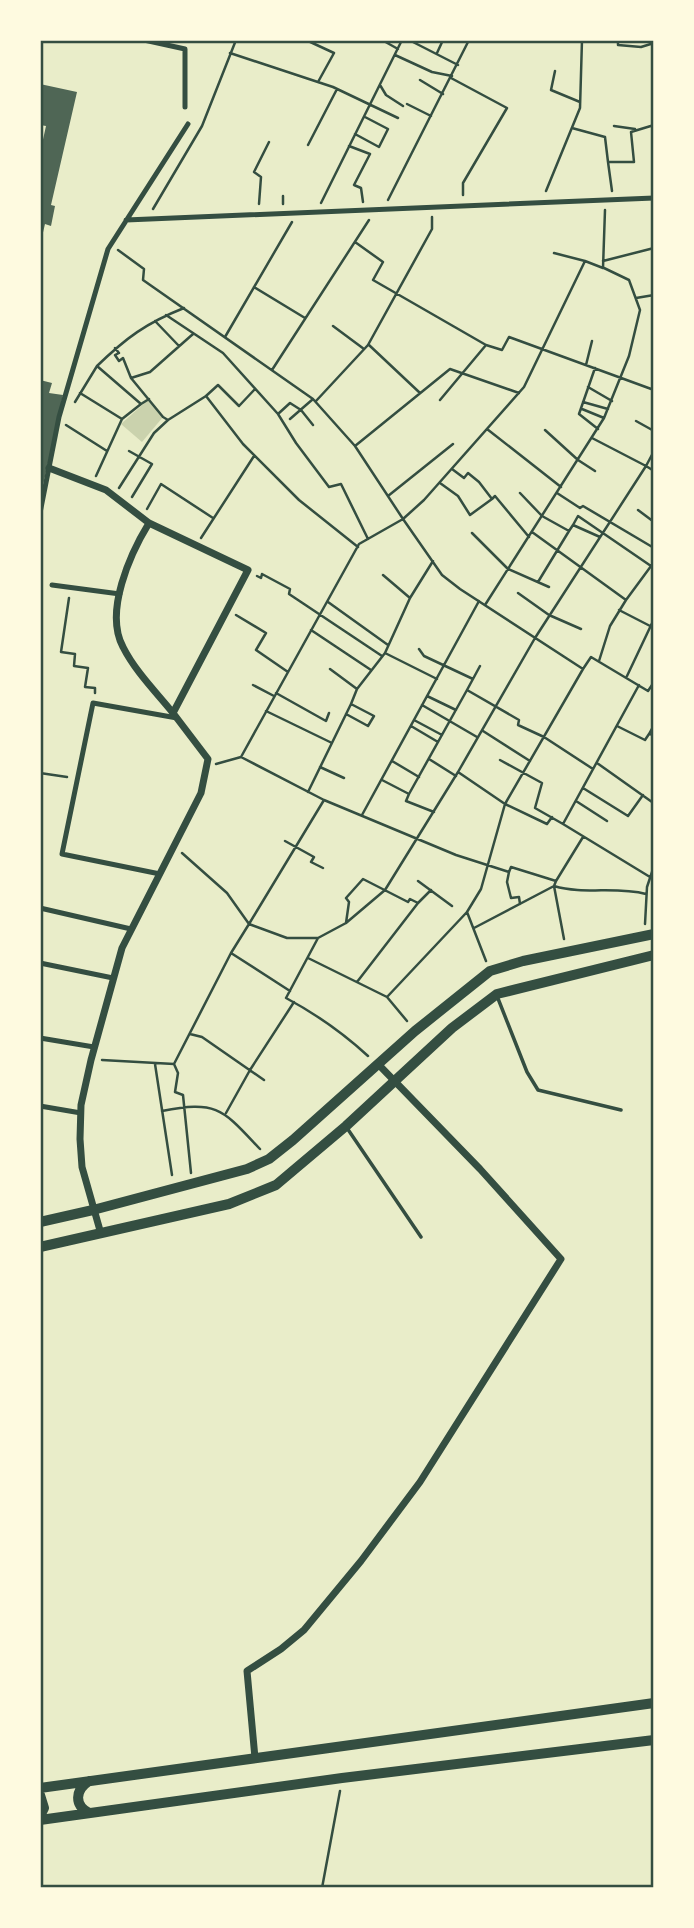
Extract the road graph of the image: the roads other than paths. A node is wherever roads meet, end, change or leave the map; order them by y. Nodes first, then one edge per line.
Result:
1 (145, 40) edge
2 (185, 107) dead end
3 (188, 124) dead end
4 (654, 198) edge
5 (126, 220) junction
6 (49, 468) junction
7 (40, 513) edge
8 (145, 520) junction
9 (52, 585) dead end
10 (120, 594) junction
11 (175, 715) junction
12 (160, 874) junction
13 (40, 908) edge
14 (131, 929) junction
15 (649, 935) edge
16 (654, 956) edge
17 (40, 963) edge
18 (113, 978) junction
19 (496, 994) junction
20 (40, 1038) edge
21 (94, 1047) junction
22 (378, 1065) junction
23 (394, 1082) junction
24 (40, 1106) edge
25 (621, 1110) dead end
26 (81, 1113) junction
27 (346, 1126) junction
28 (93, 1210) junction
29 (40, 1222) edge
30 (101, 1234) junction
31 (421, 1237) dead end
32 (40, 1247) edge
33 (654, 1703) edge
34 (654, 1740) edge
35 (254, 1758) junction
36 (89, 1781) junction
37 (40, 1788) edge
38 (40, 1795) edge
39 (89, 1813) junction
40 (40, 1818) edge

1 - 2 street
3 - 5 street
4 - 5 street
5 - 6 street
6 - 7 street
6 - 8 street
8 - 10 street
8 - 11 street
9 - 10 street
10 - 11 street
11 - 12 street
11 - 12 street
12 - 14 street
13 - 14 street
14 - 18 street
15 - 22 main road
16 - 19 main road
17 - 18 street
18 - 21 street
19 - 23 main road
19 - 25 lane
20 - 21 street
21 - 26 street
22 - 23 street
22 - 28 main road
23 - 27 main road
23 - 35 street
24 - 26 street
26 - 28 street
27 - 30 main road
27 - 31 lane
28 - 29 main road
28 - 30 street
30 - 32 main road
33 - 35 main road
34 - 39 main road
35 - 36 main road
36 - 37 main road
36 - 39 main road
38 - 40 main road
39 - 40 main road

